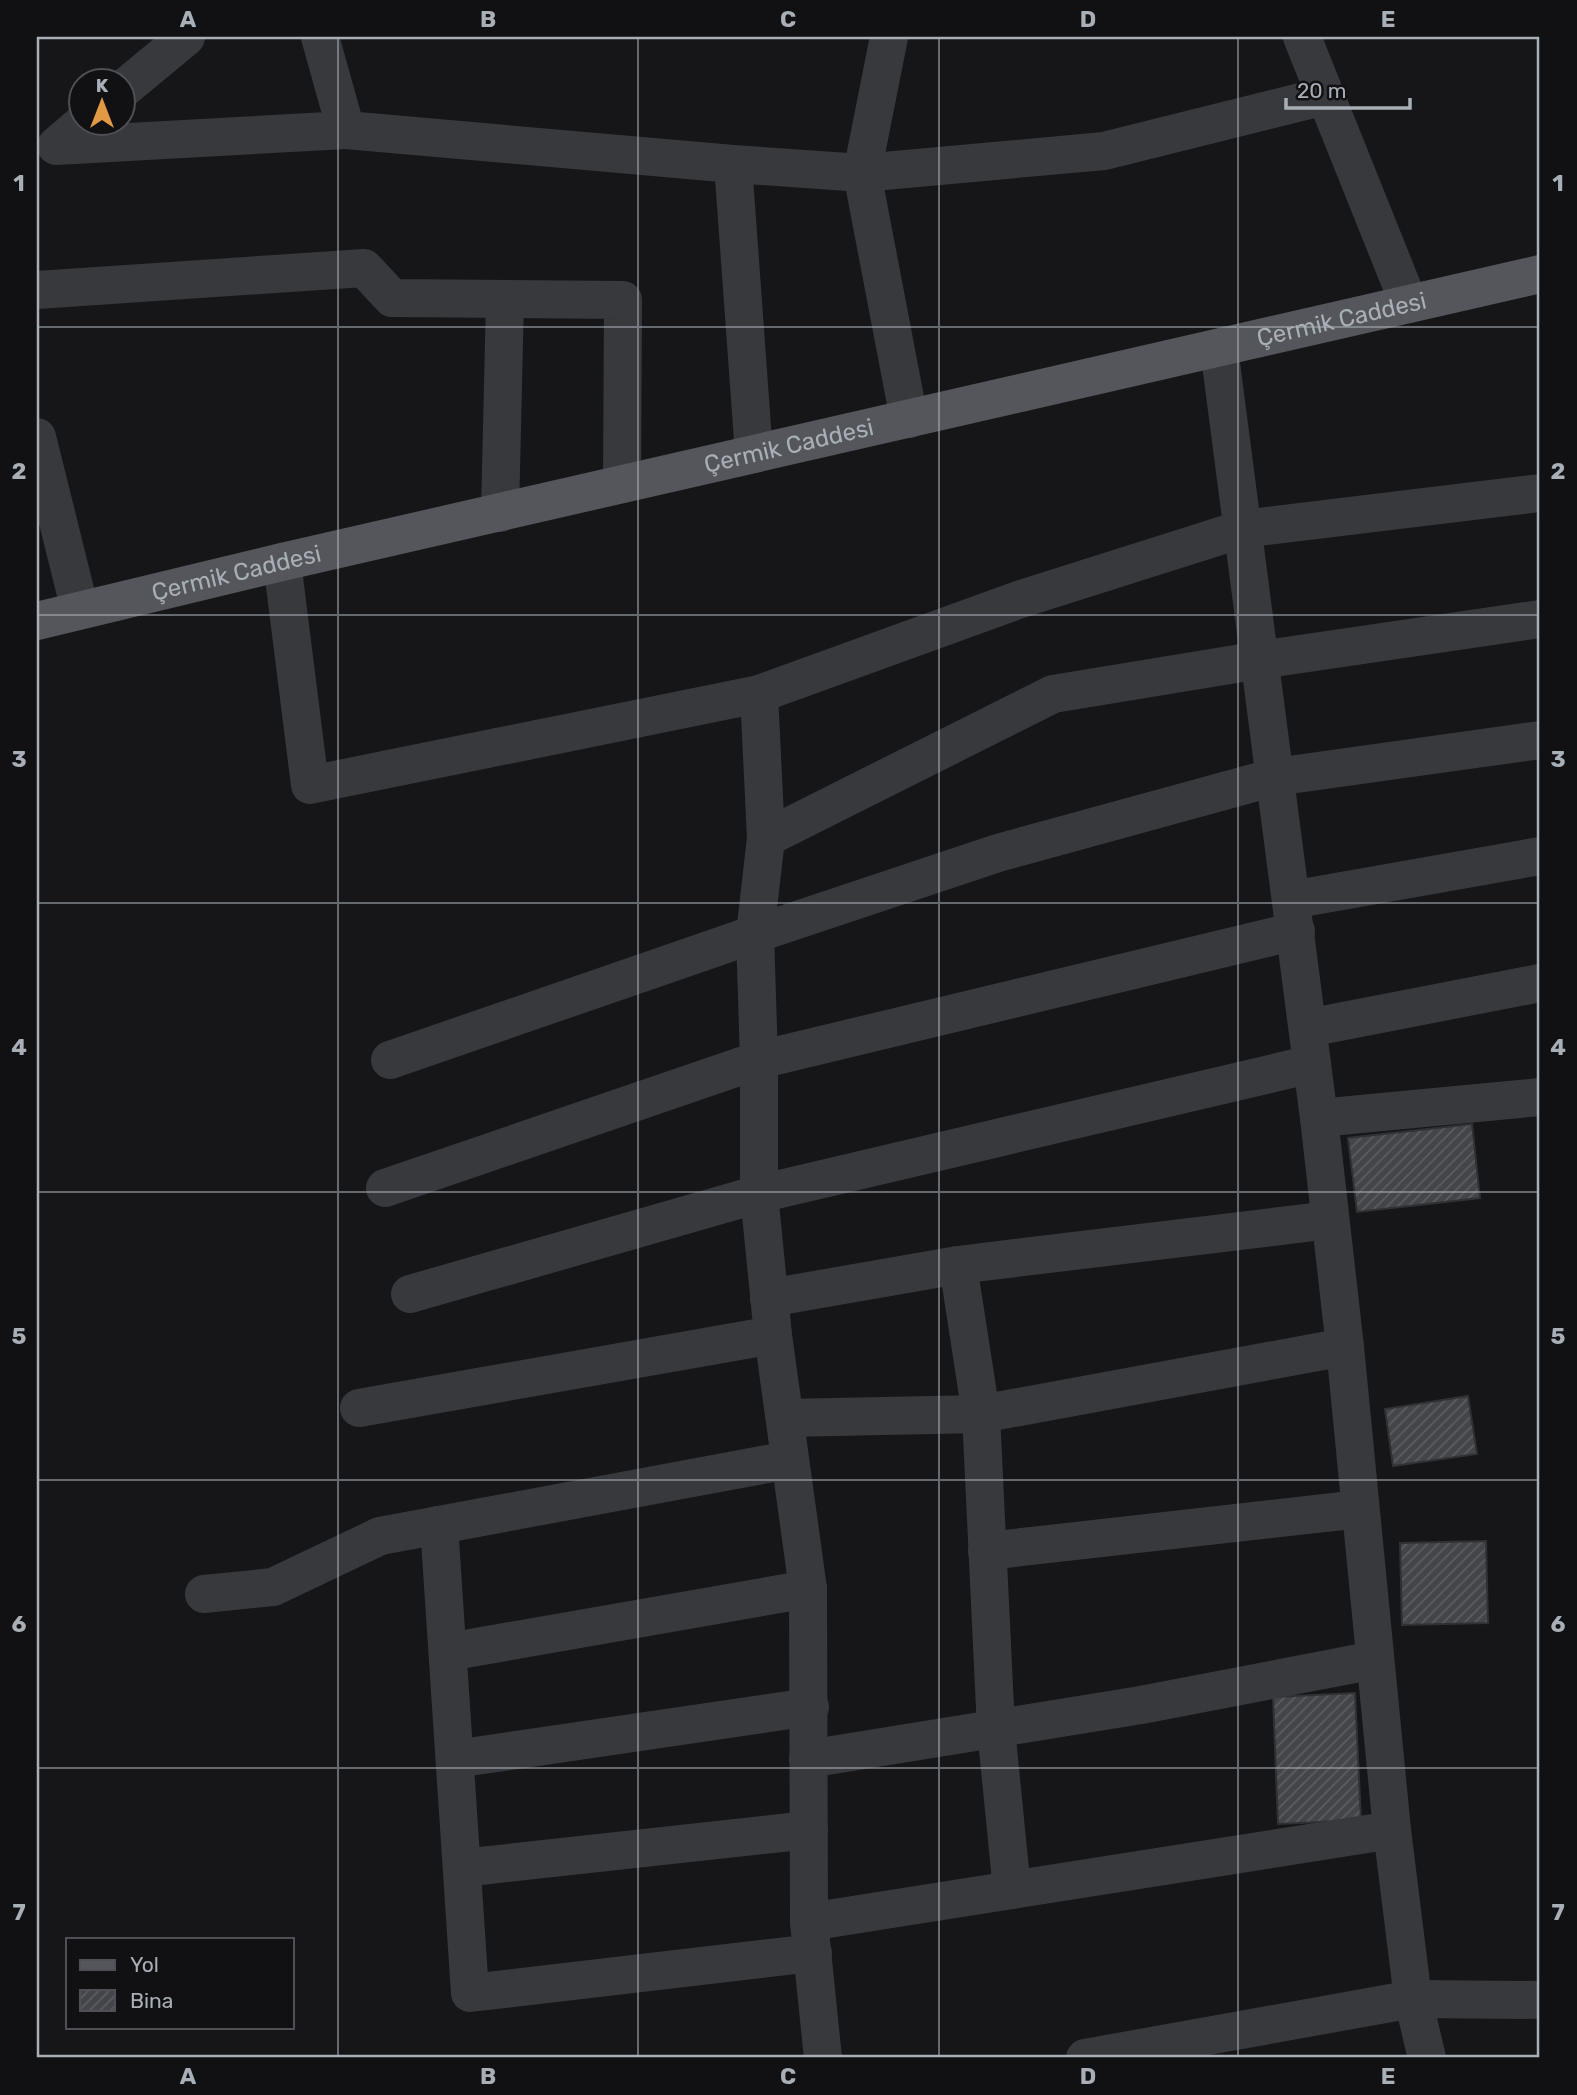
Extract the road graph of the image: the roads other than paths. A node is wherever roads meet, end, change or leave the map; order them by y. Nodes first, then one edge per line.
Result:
1 (186, 37) edge
2 (320, 37) edge
3 (889, 37) edge
4 (1301, 37) edge
5 (136, 78) edge
6 (1325, 96) junction
7 (346, 130) junction
8 (59, 141) edge
9 (733, 164) junction
10 (862, 173) junction
11 (1540, 274) edge
12 (37, 289) edge
13 (505, 299) junction
14 (1409, 304) junction
15 (1219, 348) junction
16 (909, 419) junction
17 (37, 437) edge
18 (754, 454) junction
19 (622, 484) junction
20 (1540, 493) edge
21 (500, 513) junction
22 (1242, 528) junction
23 (282, 562) junction
24 (80, 610) junction
25 (1540, 619) edge
26 (37, 621) edge
27 (1260, 660) junction
28 (759, 694) junction
29 (1540, 740) edge
30 (1275, 777) junction
31 (766, 838) junction
32 (1540, 856) edge
33 (1293, 916) junction
34 (755, 933) junction
35 (1540, 984) edge
36 (1310, 1046) junction
37 (390, 1060) dead end
38 (759, 1060) junction
39 (1540, 1097) edge
40 (1319, 1118) junction
41 (385, 1188) dead end
42 (759, 1194) junction
43 (1330, 1220) junction
44 (958, 1265) junction
45 (410, 1294) dead end
46 (771, 1317) junction
47 (1345, 1348) junction
48 (359, 1408) dead end
49 (981, 1414) junction
50 (785, 1418) junction
51 (789, 1460) junction
52 (1360, 1509) junction
53 (439, 1525) junction
54 (987, 1551) junction
55 (808, 1589) junction
56 (204, 1594) dead end
57 (448, 1652) junction
58 (1375, 1660) junction
59 (810, 1707) junction
60 (996, 1729) junction
61 (455, 1759) junction
62 (808, 1759) junction
63 (809, 1830) junction
64 (1392, 1830) junction
65 (462, 1868) junction
66 (1012, 1890) junction
67 (811, 1938) junction
68 (1413, 1999) junction
69 (1540, 2000) edge
70 (1181, 2049) edge
71 (823, 2058) edge
72 (1085, 2058) edge
73 (1427, 2058) edge

1 - 5 street
2 - 7 street
3 - 10 street
4 - 6 street
6 - 10 street
6 - 14 street
7 - 8 street
7 - 9 street
9 - 10 street
9 - 18 street
10 - 16 street
11 - 14 main road, Çermik Caddesi
12 - 13 street
13 - 19 street
13 - 21 street
14 - 15 main road, Çermik Caddesi
15 - 16 main road, Çermik Caddesi
15 - 22 street
16 - 18 main road, Çermik Caddesi
17 - 24 street
18 - 19 main road, Çermik Caddesi
19 - 21 main road, Çermik Caddesi
20 - 22 street
21 - 23 main road, Çermik Caddesi
22 - 27 street
22 - 28 street
23 - 24 main road, Çermik Caddesi
23 - 28 street
24 - 26 main road, Çermik Caddesi
25 - 27 street
27 - 30 street
27 - 31 street
28 - 31 street
29 - 30 street
30 - 33 street
30 - 34 street
31 - 34 street
32 - 33 street
33 - 36 street
33 - 38 street
34 - 37 street
34 - 38 street
35 - 36 street
36 - 40 street
36 - 42 street
38 - 41 street
38 - 42 street
39 - 40 street
40 - 43 street
42 - 45 street
42 - 46 street
43 - 44 street
43 - 47 street
44 - 46 street
44 - 49 street
46 - 48 street
46 - 50 street
47 - 49 street
47 - 52 street
49 - 50 street
49 - 54 street
50 - 51 street
51 - 53 street
51 - 55 street
52 - 54 street
52 - 58 street
53 - 56 street
53 - 57 street
54 - 60 street
55 - 57 street
55 - 59 street
57 - 61 street
58 - 60 street
58 - 64 street
59 - 61 street
59 - 62 street
60 - 62 street
60 - 66 street
61 - 65 street
62 - 63 street
63 - 65 street
63 - 67 street
64 - 66 street
64 - 68 street
65 - 67 street
66 - 67 street
67 - 71 street
68 - 69 street
68 - 70 street
68 - 73 street
70 - 72 street

